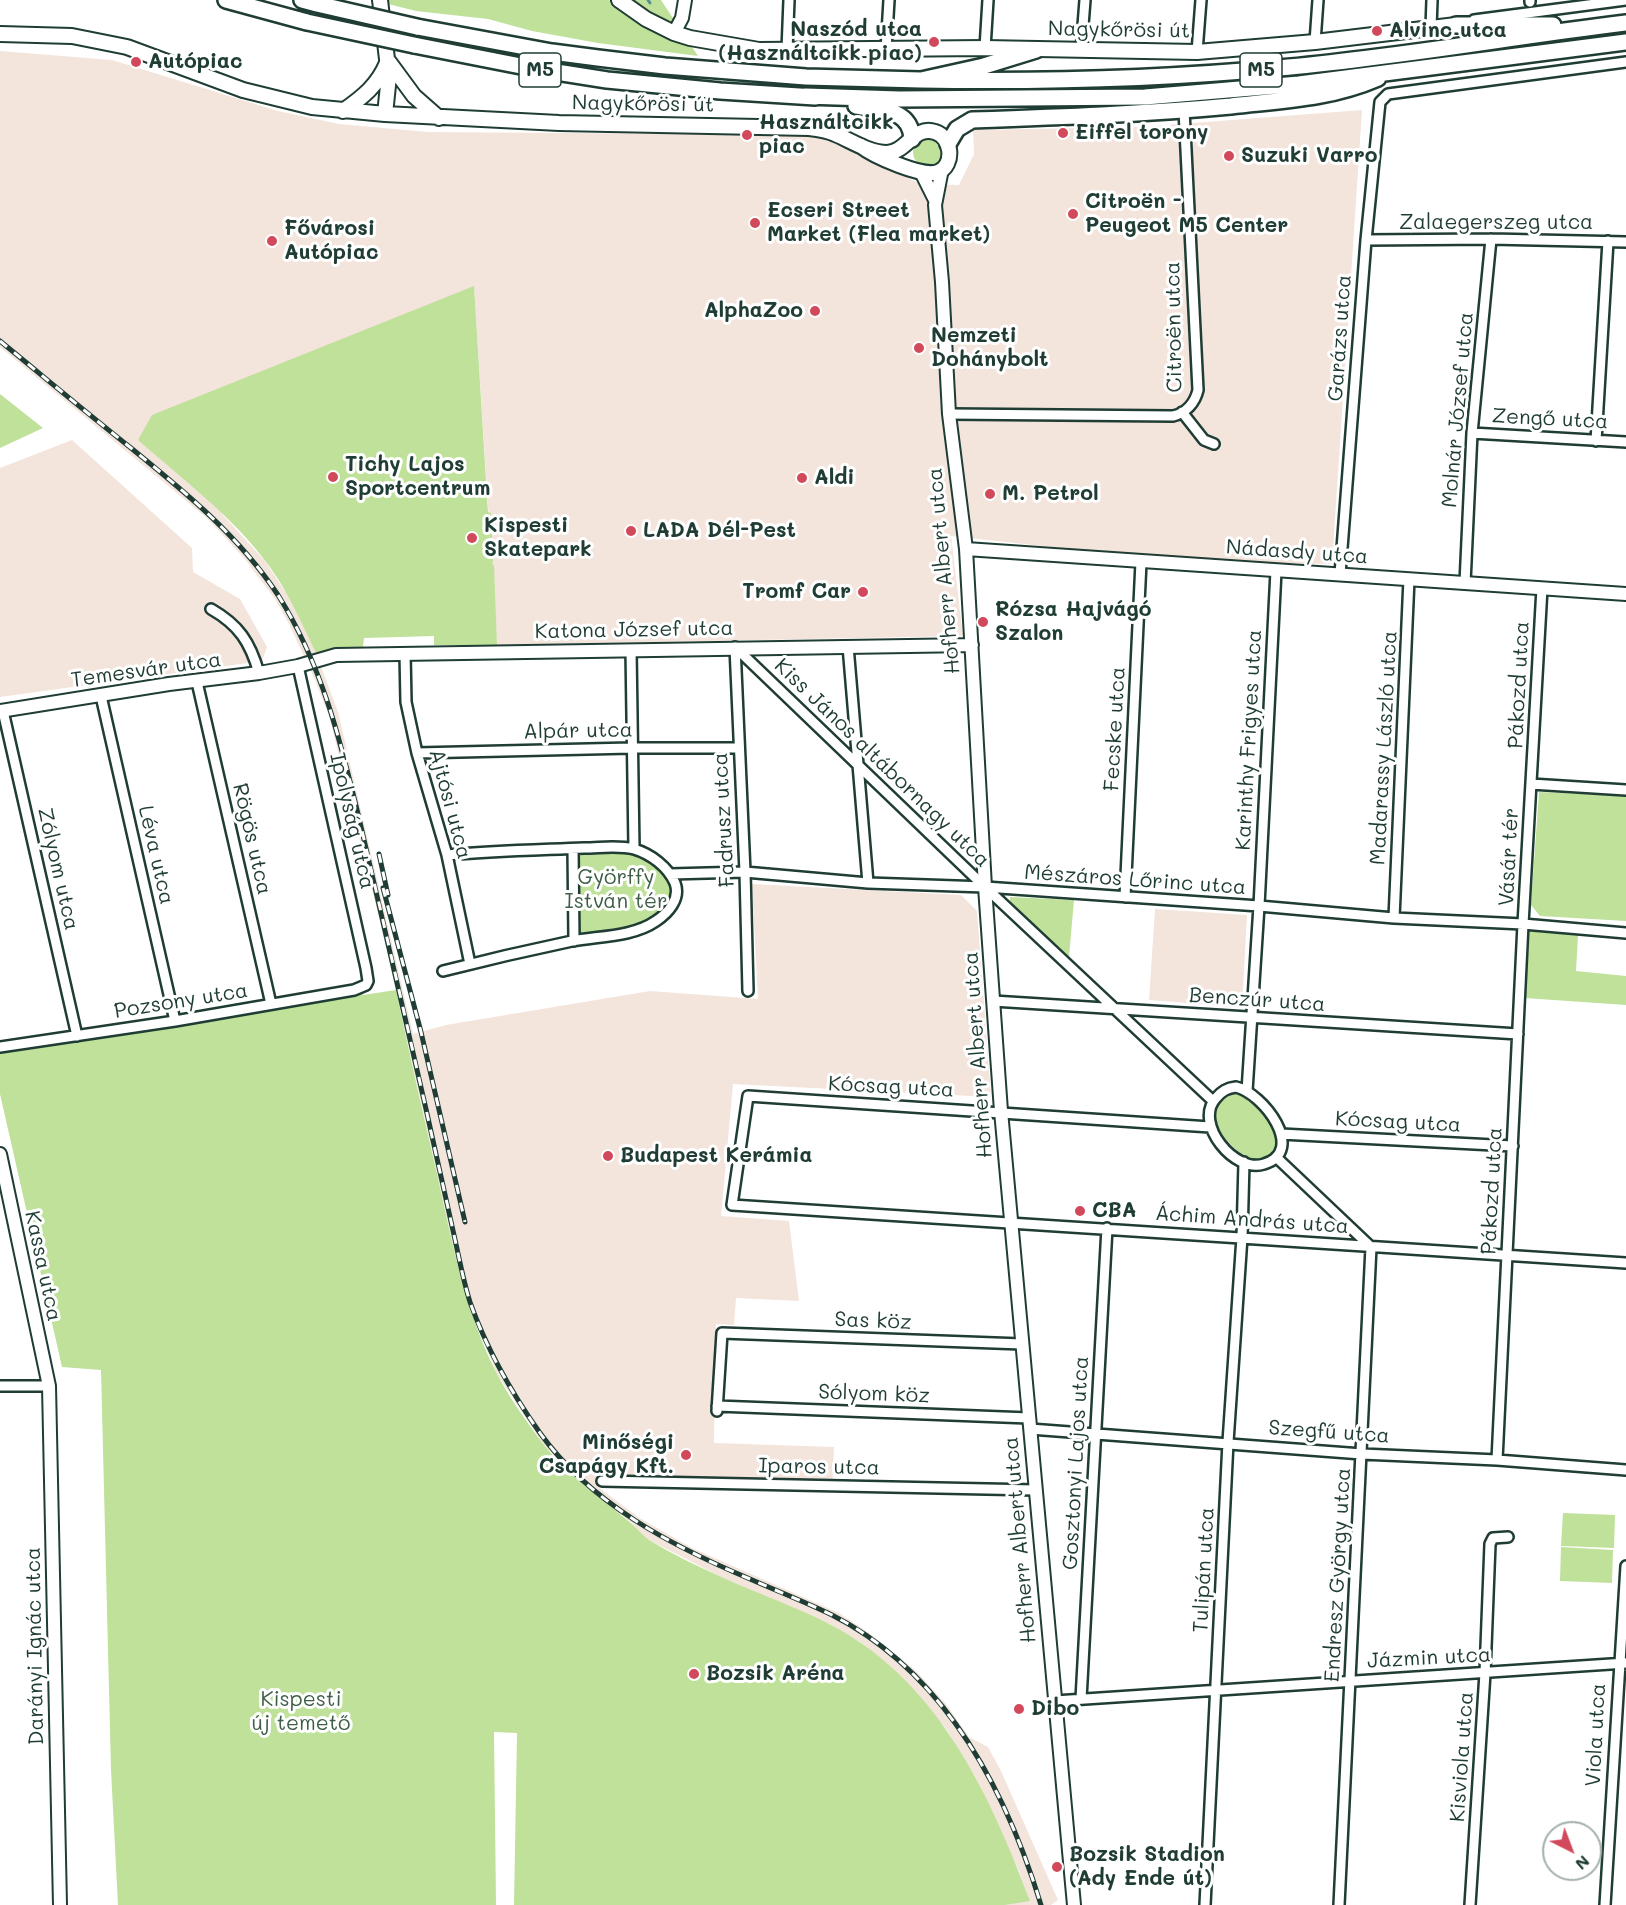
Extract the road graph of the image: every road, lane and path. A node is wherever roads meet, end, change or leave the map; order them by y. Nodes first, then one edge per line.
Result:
1 (226, 0) edge
2 (380, 0) edge
3 (619, 0) edge
4 (685, 0) edge
5 (789, 0) edge
6 (888, 0) edge
7 (988, 0) edge
8 (1085, 0) edge
9 (1201, 0) edge
10 (1318, 0) edge
11 (1432, 0) edge
12 (1626, 0) edge
13 (309, 2) edge
14 (1626, 23) edge
15 (1456, 24) junction
16 (1598, 27) junction
17 (1431, 28) junction
18 (674, 33) junction
19 (0, 34) edge
20 (1315, 42) junction
21 (1626, 42) edge
22 (985, 48) junction
23 (787, 50) junction
24 (886, 50) junction
25 (1036, 50) junction
26 (1081, 51) junction
27 (1197, 52) junction
28 (388, 61) junction
29 (1626, 62) edge
30 (1397, 70) junction
31 (921, 80) junction
32 (805, 96) junction
33 (1184, 110) junction
34 (343, 111) junction
35 (385, 114) junction
36 (439, 118) junction
37 (911, 139) junction
38 (948, 144) junction
39 (861, 146) junction
40 (942, 169) junction
41 (919, 170) junction
42 (935, 202) junction
43 (1491, 239) junction
44 (1366, 240) junction
45 (1608, 241) junction
46 (1626, 242) edge
47 (1182, 412) junction
48 (949, 414) junction
49 (1472, 433) junction
50 (1596, 441) junction
51 (1626, 442) edge
52 (1214, 444) dead end
53 (966, 549) junction
54 (1141, 562) junction
55 (1276, 571) junction
56 (1340, 574) junction
57 (1409, 579) junction
58 (1465, 583) junction
59 (1542, 588) junction
60 (1626, 594) edge
61 (211, 609) dead end
62 (972, 645) junction
63 (848, 646) junction
64 (735, 647) junction
65 (631, 650) junction
66 (405, 653) junction
67 (298, 666) junction
68 (259, 673) junction
69 (197, 682) junction
70 (101, 696) junction
71 (2, 711) edge
72 (632, 748) junction
73 (739, 748) junction
74 (417, 753) junction
75 (858, 766) junction
76 (1532, 784) junction
77 (1626, 790) edge
78 (573, 849) junction
79 (634, 849) junction
80 (447, 855) junction
81 (745, 872) junction
82 (670, 874) junction
83 (868, 883) junction
84 (985, 887) junction
85 (1125, 897) junction
86 (1259, 906) junction
87 (1394, 918) junction
88 (1523, 924) junction
89 (1626, 933) edge
90 (574, 941) junction
91 (470, 964) junction
92 (443, 971) dead end
93 (366, 985) joint
94 (748, 992) dead end
95 (993, 1001) junction
96 (271, 1004) junction
97 (1116, 1010) junction
98 (1252, 1016) junction
99 (175, 1022) junction
100 (1518, 1034) junction
101 (77, 1036) junction
102 (0, 1047) edge
103 (1247, 1091) junction
104 (1213, 1101) junction
105 (1001, 1112) junction
106 (1210, 1127) junction
107 (1281, 1134) junction
108 (1513, 1146) junction
109 (0, 1154) edge
110 (1275, 1157) junction
111 (1244, 1162) junction
112 (732, 1205) joint
113 (1011, 1222) junction
114 (1107, 1228) junction
115 (1242, 1237) junction
116 (1371, 1247) junction
117 (1507, 1255) junction
118 (1626, 1263) edge
119 (1022, 1344) junction
120 (0, 1386) edge
121 (49, 1386) junction
122 (717, 1409) joint
123 (1029, 1424) junction
124 (1095, 1433) junction
125 (1228, 1442) junction
126 (1362, 1454) junction
127 (1497, 1460) junction
128 (1626, 1470) edge
129 (602, 1480) dead end
130 (1035, 1490) junction
131 (1508, 1537) dead end
132 (1626, 1566) edge
133 (1622, 1664) edge
134 (1485, 1674) junction
135 (1351, 1681) junction
136 (1215, 1690) junction
137 (1081, 1699) junction
138 (1055, 1701) junction
139 (60, 1905) edge
140 (1074, 1905) edge
141 (1205, 1905) edge
142 (1339, 1905) edge
143 (1470, 1905) edge
144 (1605, 1905) edge

1 - 32 main road, M5, bridge
2 - 28 main road
3 - 18 main road, Nagykőrösi út
4 - 18 street
5 - 23 street
6 - 24 street
7 - 22 street
8 - 26 street
9 - 27 street
10 - 20 street
11 - 17 street
12 - 15 street, Nagykőrösi út
13 - 31 main road, M5, bridge
14 - 16 main road, Nagykőrösi út / M5
15 - 16 main road
15 - 17 main road, Nagykőrösi út
16 - 31 main road, Nagykőrösi út / M5
17 - 20 main road, Nagykőrösi út
18 - 23 main road, Nagykőrösi út
19 - 34 main road, Nagykőrösi út
20 - 27 main road, Nagykőrösi út
21 - 30 main road, M5
22 - 24 main road, Nagykőrösi út
22 - 25 main road, Nagykőrösi út
23 - 24 main road, Nagykőrösi út
25 - 26 main road, Nagykőrösi út
25 - 31 main road
26 - 27 main road, Nagykőrösi út
28 - 34 main road
28 - 35 main road
28 - 36 main road
29 - 44 street, Garázs utca
30 - 32 main road, M5
30 - 33 main road
32 - 37 main road
33 - 38 main road
33 - 47 street, Citroën utca
34 - 35 main road, Nagykőrösi út
35 - 36 main road, Nagykőrösi út
36 - 39 main road, Nagykőrösi út
37 - 38 main road, Nagykőrösi út
37 - 39 main road, Nagykőrösi út
37 - 41 main road
38 - 40 main road
39 - 41 main road, Nagykőrösi út
40 - 41 main road, Nagykőrösi út
40 - 42 street, Hofherr Albert utca
41 - 42 street, Hofherr Albert utca
42 - 48 street, Hofherr Albert utca
43 - 44 street, Zalaegerszeg utca
43 - 45 street, Zalaegerszeg utca
43 - 49 street, Molnár József utca
44 - 56 street, Garázs utca
45 - 46 street, Zalaegerszeg utca
45 - 50 street
47 - 48 street, Citroën utca
47 - 52 street
48 - 53 street, Hofherr Albert utca
49 - 50 street, Zengő utca
49 - 58 street, Molnár József utca
50 - 51 street, Zengő utca
53 - 54 street, Nádasdy utca
53 - 62 street, Hofherr Albert utca
54 - 55 street, Nádasdy utca
54 - 85 street, Fecske utca
55 - 56 street, Nádasdy utca
55 - 86 street, Karinthy Frigyes utca
56 - 57 street, Nádasdy utca
57 - 58 street, Nádasdy utca
57 - 87 street, Madarassy László utca
58 - 59 street, Nádasdy utca
59 - 60 street, Nádasdy utca
59 - 76 street, Pákozd utca
61 - 68 street
62 - 63 street, Katona József utca
62 - 84 street, Hofherr Albert utca
63 - 64 street, Katona József utca
63 - 75 street
64 - 65 street, Katona József utca
64 - 73 street, Fadrusz utca
64 - 75 street, Kiss János altábornagy utca
65 - 66 street, Katona József utca
65 - 72 street
66 - 67 street, Katona József utca
66 - 74 street, Ajtósi utca
67 - 68 street, Temesvár utca
67 - 93 street, Ipolyság utca
68 - 69 street, Temesvár utca
69 - 70 street, Temesvár utca
69 - 96 street, Rögös utca
70 - 71 street, Temesvár utca
70 - 99 street, Léva utca
71 - 101 street, Zólyom utca
72 - 73 street, Alpár utca
72 - 74 street, Alpár utca
72 - 79 street
73 - 81 street, Fadrusz utca
74 - 80 street, Ajtósi utca
75 - 83 street
75 - 84 street, Kiss János altábornagy utca
76 - 77 street, Vásár tér
76 - 88 street, Vásár tér
78 - 79 street
78 - 80 street
78 - 90 street
79 - 82 street
80 - 91 street, Ajtósi utca
81 - 82 street, Mészáros Lőrinc utca
81 - 83 street, Mészáros Lőrinc utca
81 - 94 street, Fadrusz utca
82 - 90 street
83 - 84 street, Mészáros Lőrinc utca
84 - 85 street, Mészáros Lőrinc utca
84 - 95 street, Hofherr Albert utca
84 - 97 street, Kiss János altábornagy utca
85 - 86 street, Mészáros Lőrinc utca
86 - 87 street, Mészáros Lőrinc utca
86 - 98 street, Karinthy Frigyes utca
87 - 88 street, Mészáros Lőrinc utca
88 - 89 street, Vásár tér
88 - 100 street, Pákozd utca
90 - 91 street
91 - 92 street
93 - 96 street, Pozsony utca
95 - 97 street, Benczúr utca
95 - 105 street, Hofherr Albert utca
96 - 99 street, Pozsony utca
97 - 98 street, Benczúr utca
97 - 104 street, Kiss János altábornagy utca
98 - 100 street, Benczúr utca
98 - 103 street, Karinthy Frigyes utca
99 - 101 street, Pozsony utca
100 - 108 street, Pákozd utca
101 - 102 street, Pozsony utca
103 - 104 street
103 - 107 street
104 - 106 street
105 - 106 street, Kócsag utca
105 - 112 street, Kócsag utca
105 - 113 street, Hofherr Albert utca
106 - 111 street
107 - 108 street, Kócsag utca
107 - 110 street
108 - 117 street, Pákozd utca
109 - 121 street, Kassa utca
110 - 111 street
110 - 116 street
111 - 115 street
112 - 113 street, Áchim András utca
113 - 114 street, Áchim András utca
113 - 119 street, Hofherr Albert utca
114 - 115 street, Áchim András utca
114 - 124 street, Gosztonyi Lajos utca
115 - 116 street, Áchim András utca
115 - 125 street, Tulipán utca
116 - 117 street, Áchim András utca
116 - 126 street, Endresz György utca
117 - 118 street, Áchim András utca
117 - 127 street, Pákozd utca
119 - 122 street, Sas köz
119 - 123 street, Hofherr Albert utca
120 - 121 street
121 - 139 street, Darányi Ignác utca
122 - 123 street, Sólyom köz
123 - 124 street, Szegfű utca
123 - 130 street, Hofherr Albert utca
124 - 125 street, Szegfű utca
124 - 137 street, Gosztonyi Lajos utca
125 - 126 street, Szegfű utca
125 - 136 street, Tulipán utca
126 - 127 street, Szegfű utca
126 - 135 street, Endresz György utca
127 - 128 street, Szegfű utca
129 - 130 street, Iparos utca
130 - 138 street, Hofherr Albert utca
131 - 134 street, Kisviola utca
132 - 133 street, Viola utca
133 - 134 street, Jázmin utca
133 - 144 street, Viola utca
134 - 135 street, Jázmin utca
134 - 143 street, Kisviola utca
135 - 136 street, Jázmin utca
135 - 142 street, Endresz György utca
136 - 137 street, Jázmin utca
136 - 141 street, Tulipán utca
137 - 138 street, Jázmin utca
138 - 140 street, Hofherr Albert utca

